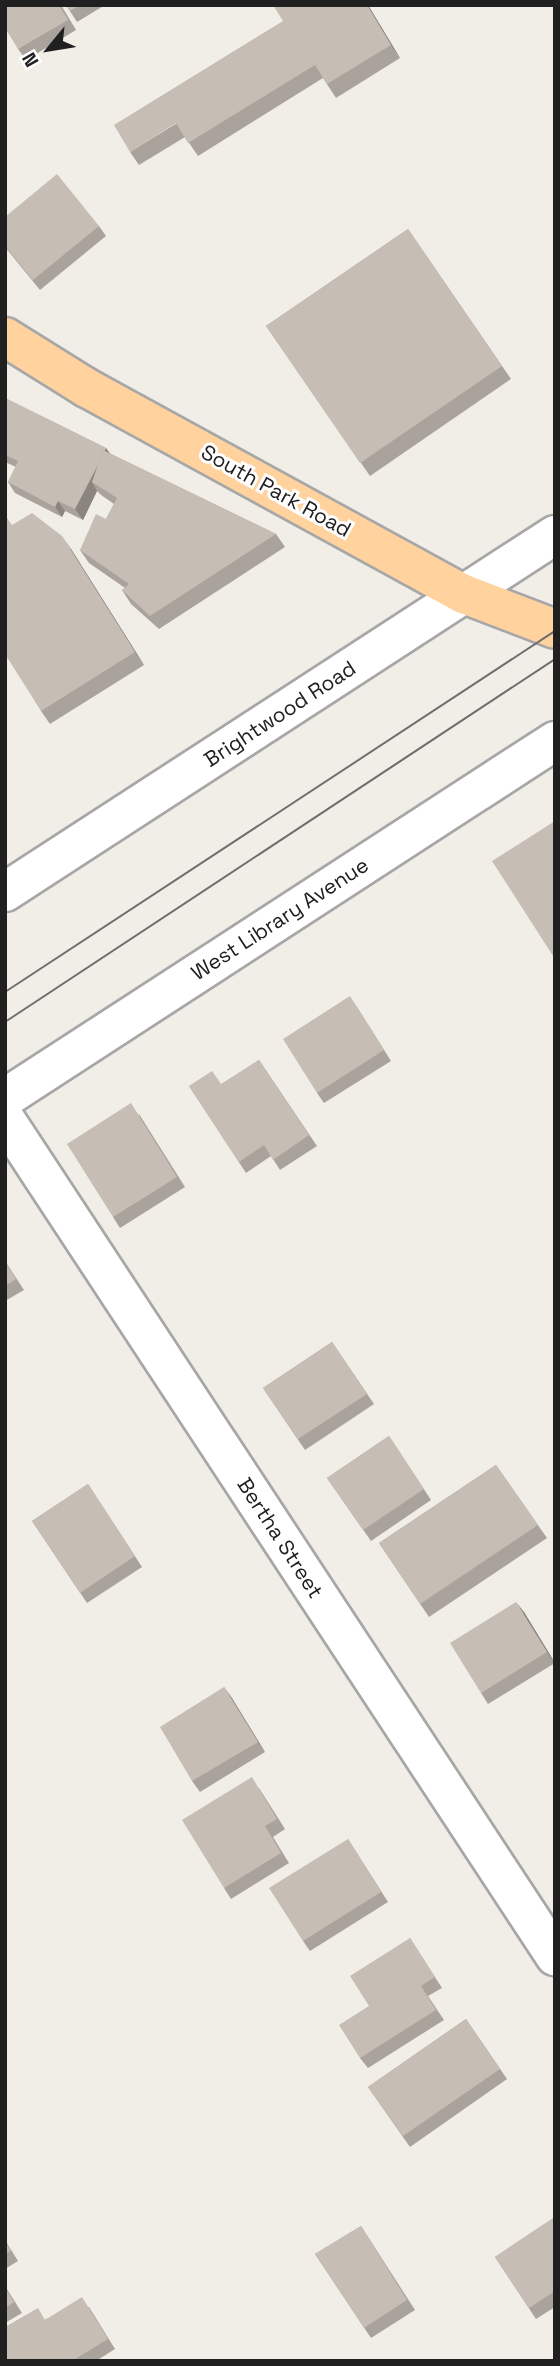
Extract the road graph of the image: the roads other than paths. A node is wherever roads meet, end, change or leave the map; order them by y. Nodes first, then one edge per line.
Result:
1 (5, 337) edge
2 (555, 535) edge
3 (464, 594) junction
4 (555, 628) edge
5 (555, 741) edge
6 (5, 892) edge
7 (5, 1098) edge
8 (5, 1119) edge
9 (555, 1956) edge

1 - 3 main road, South Park Road
2 - 3 street, Brightwood Road
3 - 4 main road, South Park Road
3 - 6 street, Brightwood Road
5 - 7 street, West Library Avenue
8 - 9 street, Bertha Street

